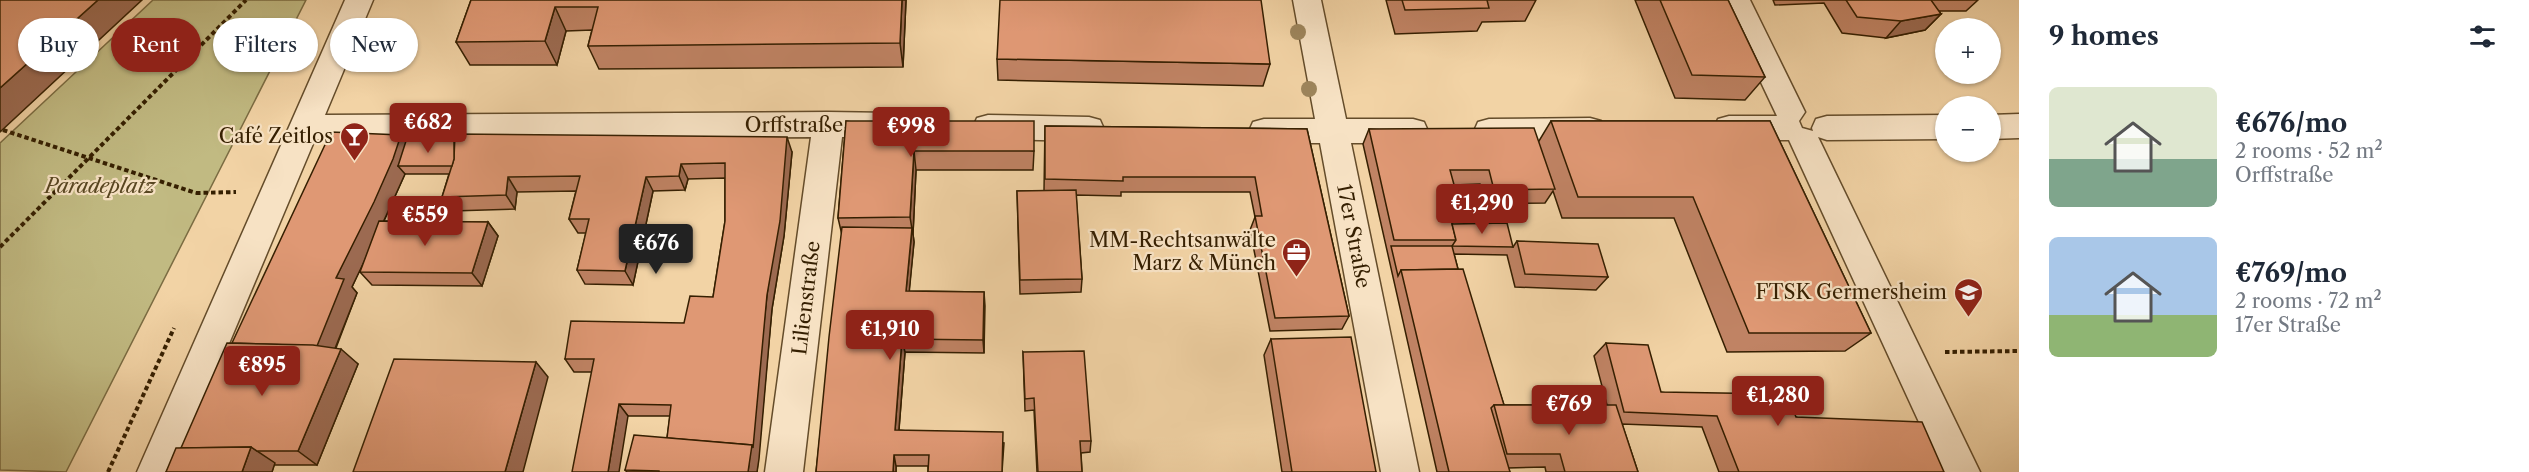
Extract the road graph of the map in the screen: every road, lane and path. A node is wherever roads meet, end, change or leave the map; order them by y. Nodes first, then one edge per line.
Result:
1 (246, 0) edge
2 (359, 0) edge
3 (1307, 0) edge
4 (1736, 0) edge
5 (828, 124) junction
6 (922, 126) edge
7 (958, 126) edge
8 (2019, 126) edge
9 (305, 127) junction
10 (1802, 127) junction
11 (1935, 127) edge
12 (2001, 127) edge
13 (1123, 129) edge
14 (1613, 129) edge
15 (1695, 129) edge
16 (3, 130) dead end
17 (1240, 131) edge
18 (1335, 132) junction
19 (236, 192) dead end
20 (196, 193) joint
21 (0, 247) edge
22 (2019, 351) edge
23 (1905, 352) junction
24 (156, 472) edge
25 (784, 472) edge
26 (1400, 472) edge
27 (1961, 472) edge

1 - 21 path
2 - 9 street
3 - 18 street, 17er Straße
4 - 10 street
5 - 6 street, Orffstraße
5 - 9 street, Orffstraße
5 - 25 street, Lilienstraße
7 - 13 street
8 - 12 street
9 - 24 street
10 - 11 street
10 - 15 street
10 - 23 street
14 - 18 street
16 - 20 path, bridge
17 - 18 street
18 - 26 street, 17er Straße
19 - 20 path
22 - 23 path
23 - 27 street

